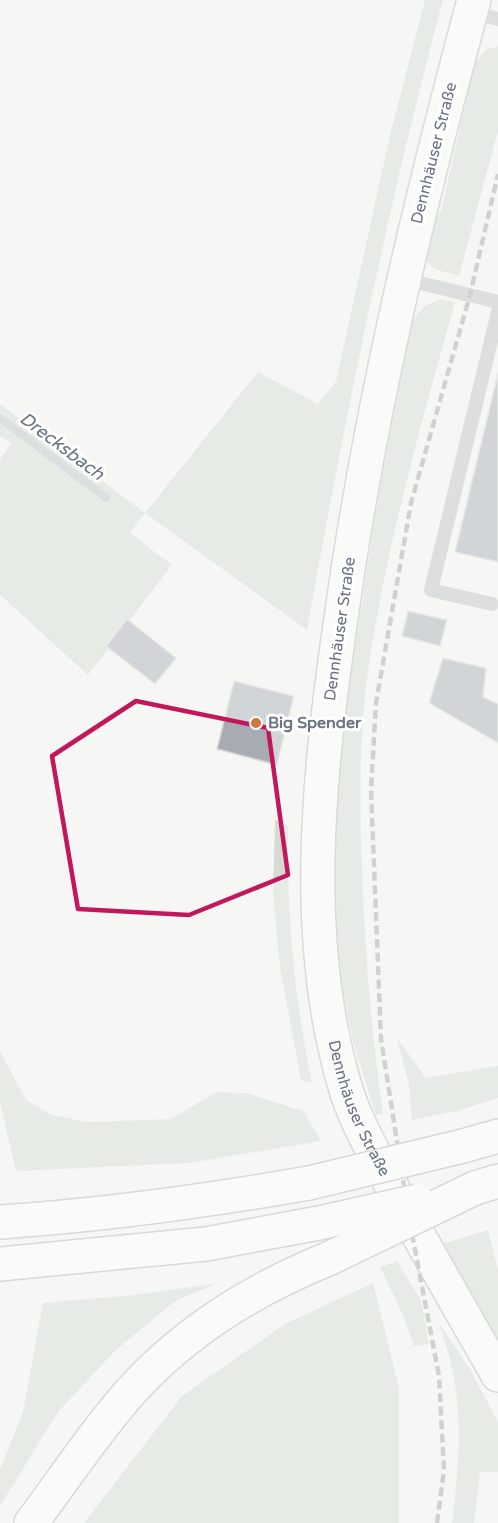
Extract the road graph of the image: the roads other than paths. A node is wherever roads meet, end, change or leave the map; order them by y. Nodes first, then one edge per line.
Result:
1 (481, 10) edge
2 (402, 278) junction
3 (498, 302) edge
4 (498, 312) edge
5 (492, 604) dead end
6 (498, 1136) edge
7 (487, 1184) edge
8 (0, 1222) edge
9 (0, 1264) edge
10 (498, 1375) edge
11 (31, 1523) edge

1 - 2 main road, Dennhäuser Straße
2 - 3 lane
2 - 10 main road, Dennhäuser Straße
4 - 5 lane
6 - 8 main road, bridge
7 - 9 main road, bridge
7 - 11 main road, bridge

